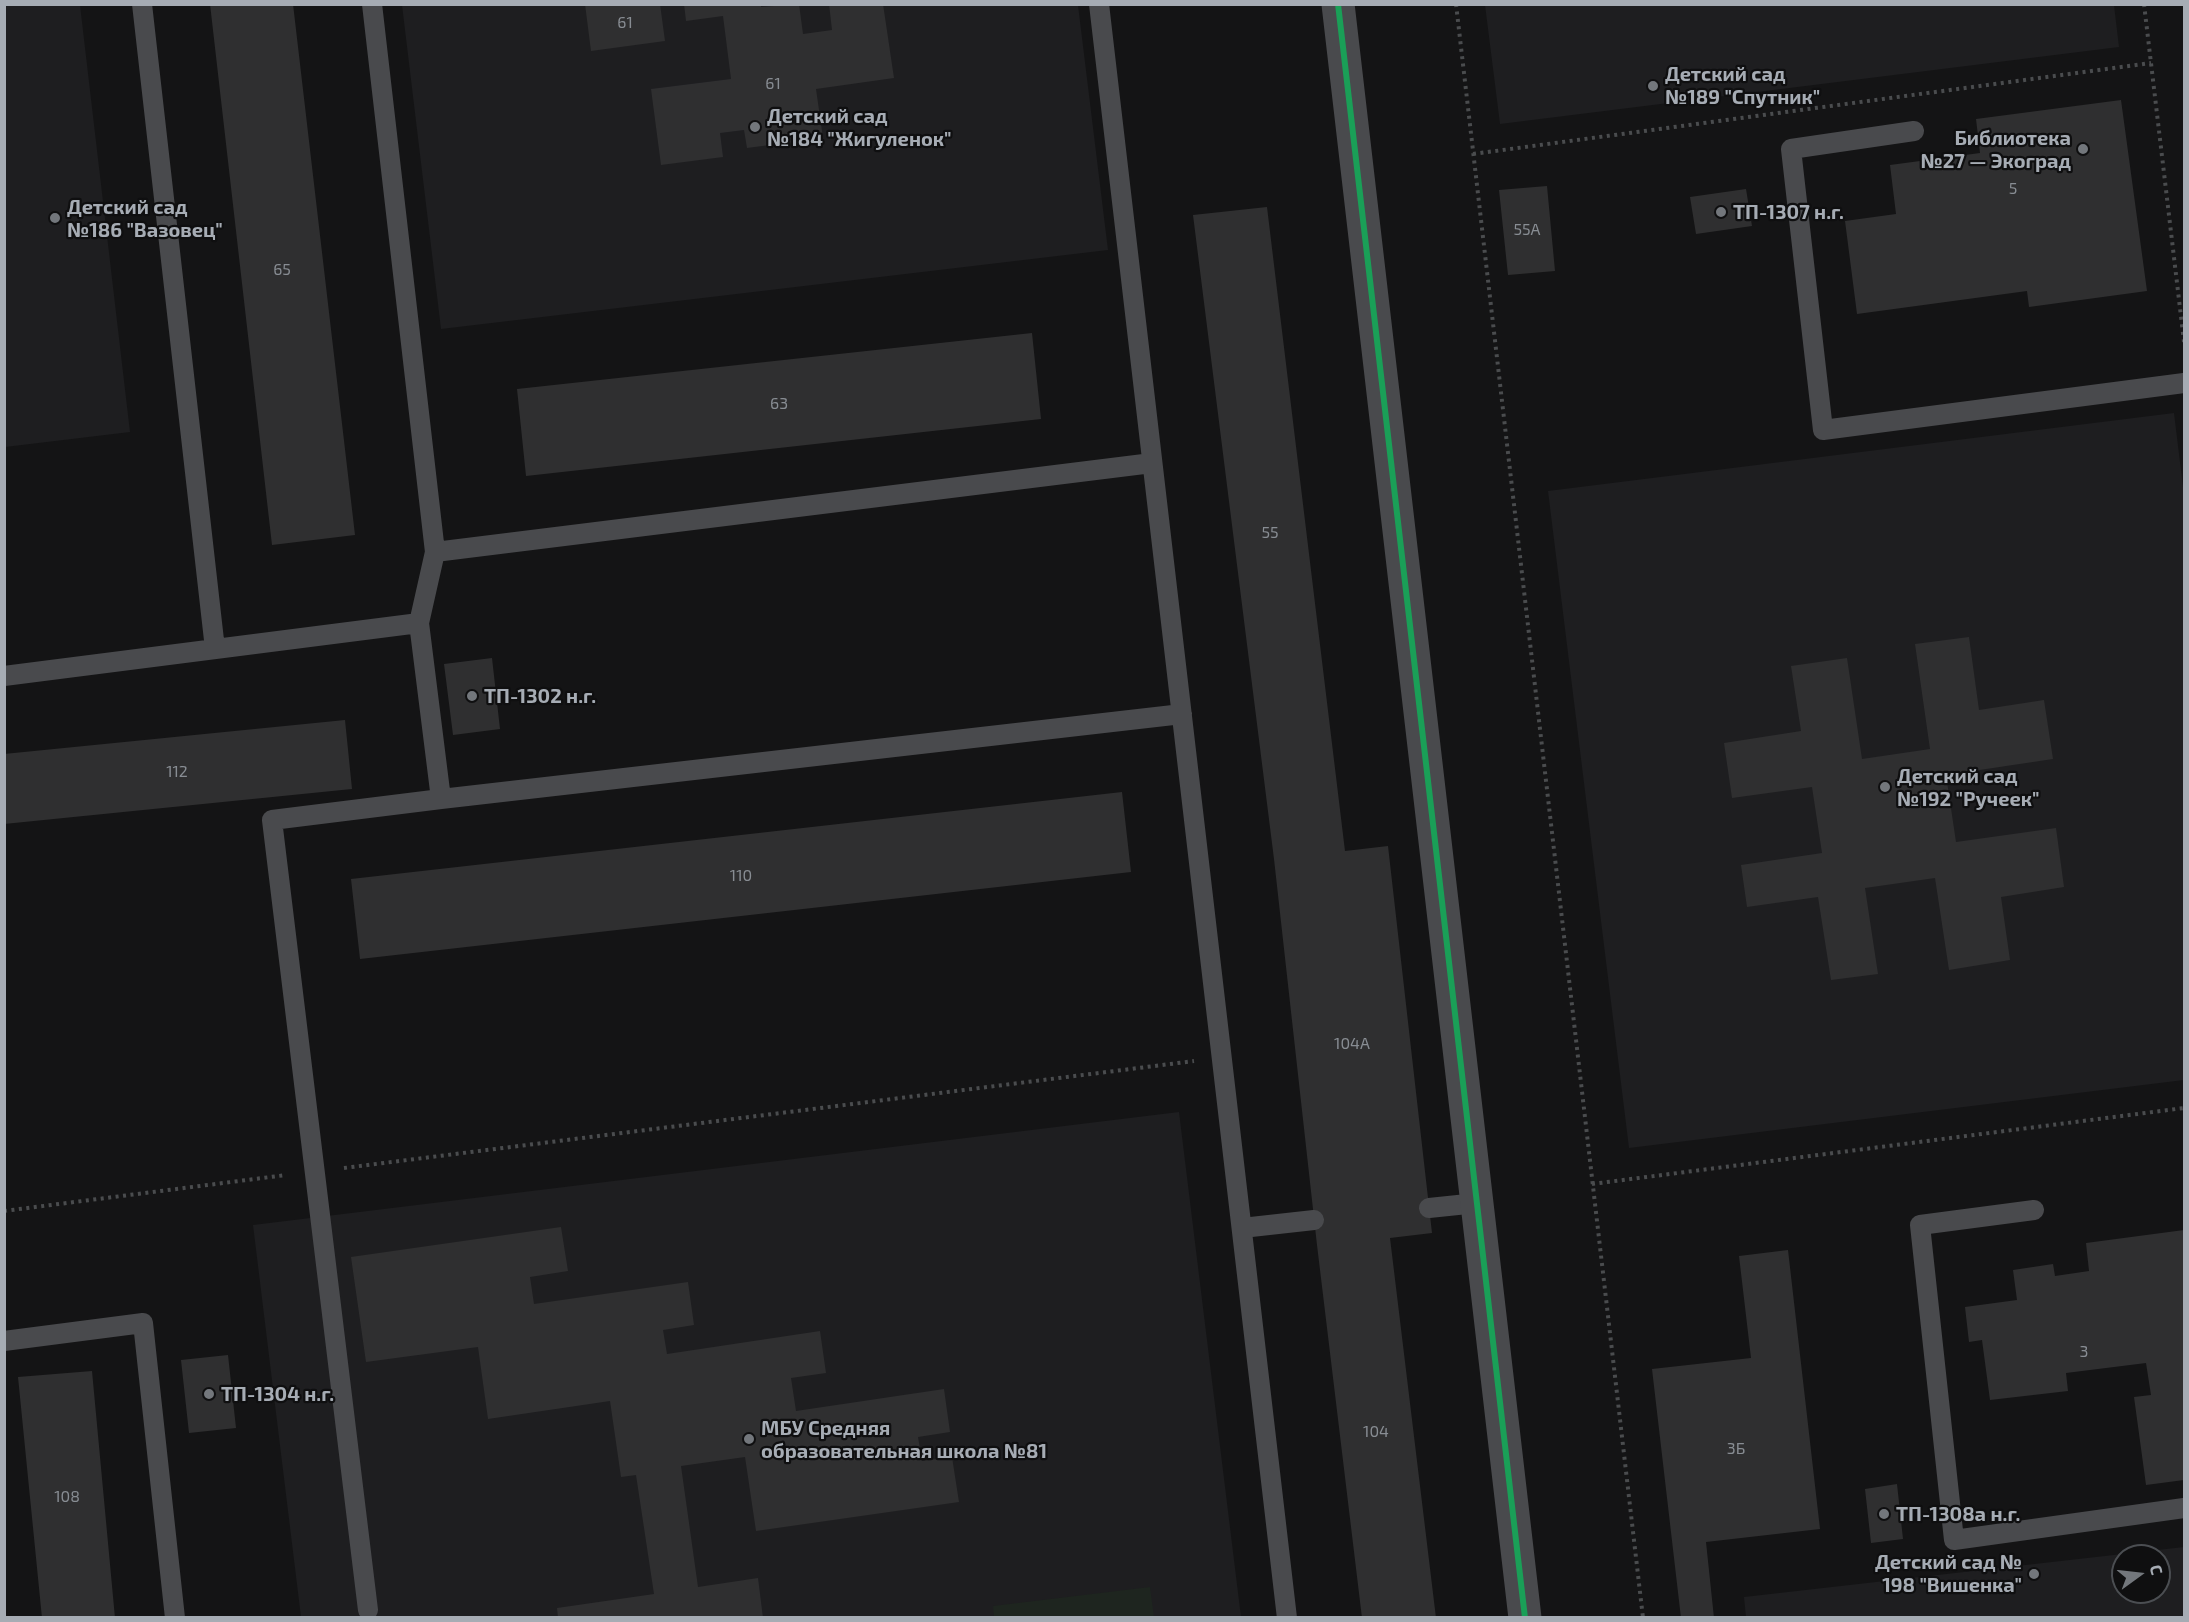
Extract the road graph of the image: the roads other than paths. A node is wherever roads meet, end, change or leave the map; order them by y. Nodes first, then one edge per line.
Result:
1 (142, 4) edge
2 (372, 4) edge
3 (1099, 4) edge
4 (1338, 4) edge
5 (1914, 131) dead end
6 (2184, 383) edge
7 (1152, 463) junction
8 (435, 552) junction
9 (419, 623) junction
10 (215, 649) junction
11 (4, 676) edge
12 (1182, 714) junction
13 (441, 799) junction
14 (1477, 1203) junction
15 (1429, 1208) dead end
16 (2034, 1210) dead end
17 (1314, 1220) dead end
18 (1242, 1228) junction
19 (4, 1341) edge
20 (2184, 1508) edge
21 (368, 1610) dead end
22 (175, 1617) edge
23 (1287, 1617) edge
24 (1525, 1617) edge

1 - 10 lane
2 - 8 lane
3 - 7 lane
4 - 14 street
5 - 6 lane
7 - 8 lane
7 - 12 lane
8 - 9 lane
9 - 10 lane
9 - 13 lane
10 - 11 lane
12 - 13 lane
12 - 18 lane
13 - 21 lane
14 - 15 lane
14 - 24 street
16 - 20 lane
17 - 18 lane
18 - 23 lane
19 - 22 lane

